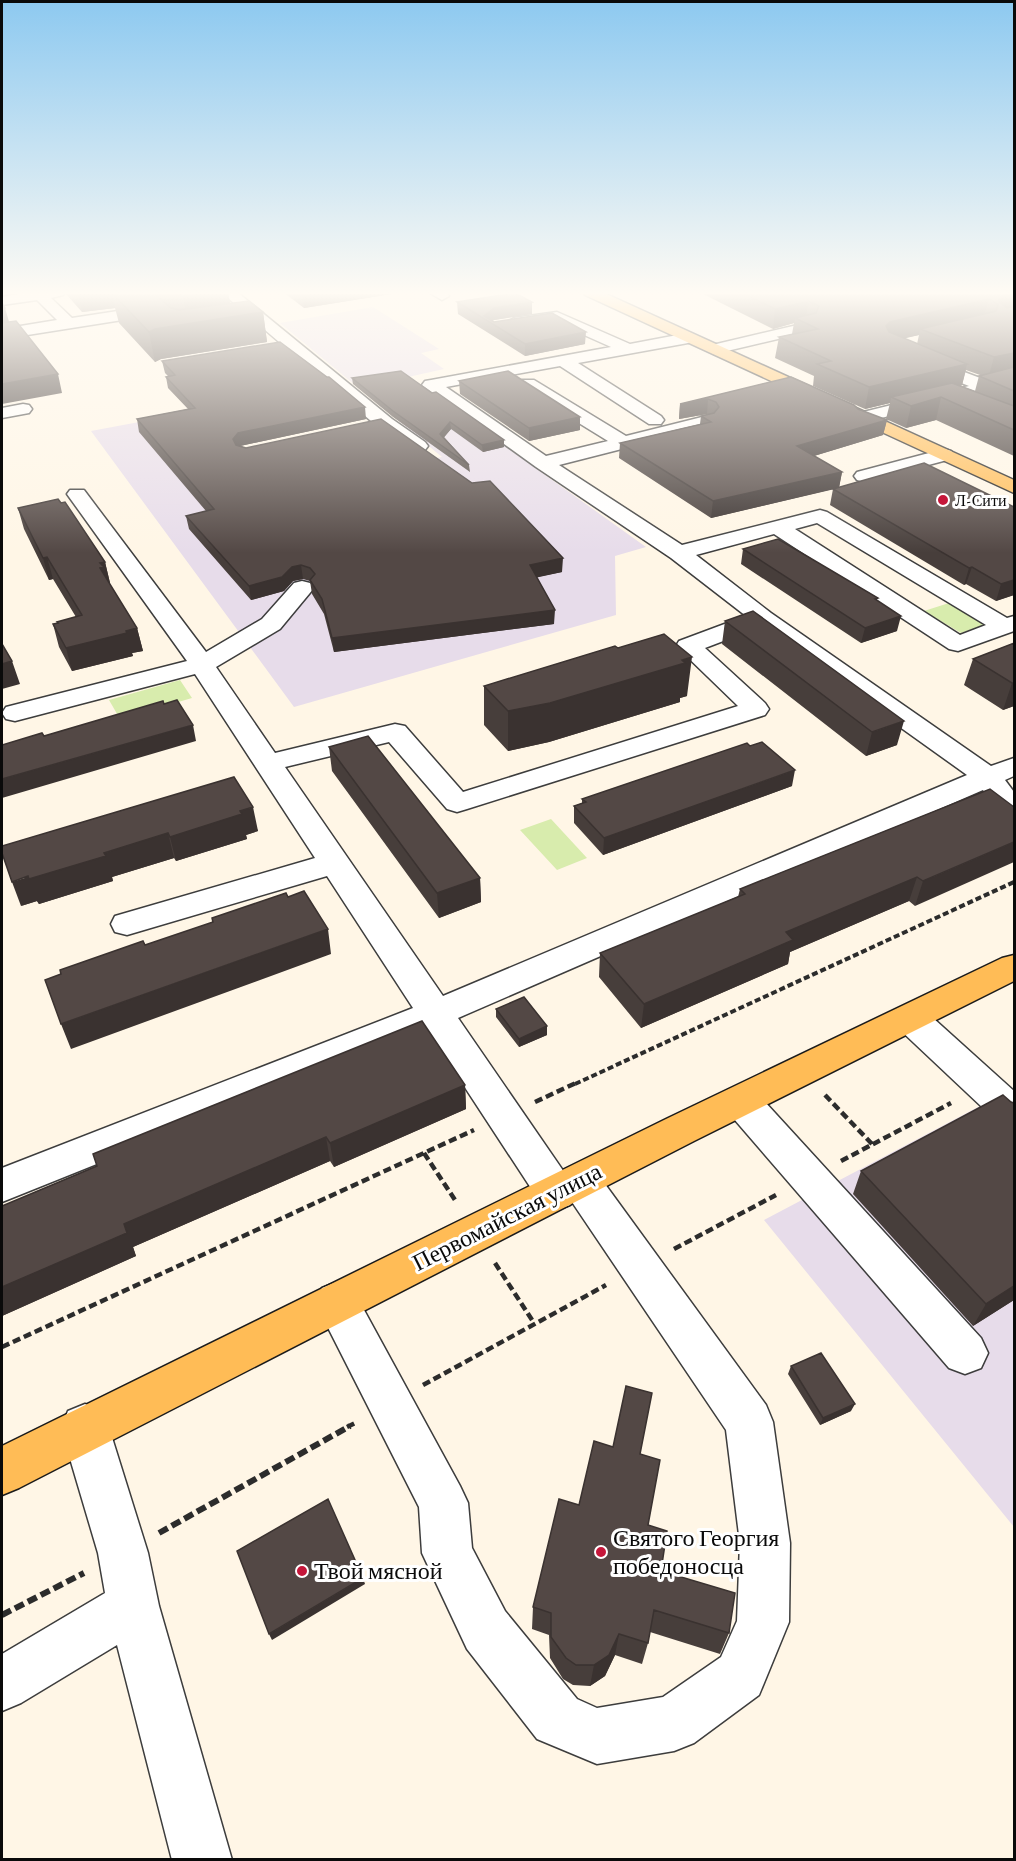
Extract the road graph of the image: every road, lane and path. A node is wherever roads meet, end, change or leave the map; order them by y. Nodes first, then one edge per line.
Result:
1 (332, 379) edge
2 (458, 379) edge
3 (519, 379) edge
4 (592, 379) edge
5 (778, 379) edge
6 (967, 379) edge
7 (1014, 380) edge
8 (987, 387) junction
9 (949, 396) junction
10 (971, 406) edge
11 (23, 409) dead end
12 (2, 413) edge
13 (861, 418) junction
14 (656, 420) dead end
15 (705, 422) edge
16 (385, 423) junction
17 (362, 428) edge
18 (624, 443) junction
19 (944, 455) junction
20 (433, 458) edge
21 (543, 463) junction
22 (864, 477) dead end
23 (1014, 487) edge
24 (77, 494) dead end
25 (843, 509) edge
26 (820, 516) junction
27 (777, 527) junction
28 (679, 553) junction
29 (302, 588) dead end
30 (763, 618) junction
31 (1009, 625) edge
32 (202, 665) junction
33 (15, 713) dead end
34 (267, 763) junction
35 (1001, 771) edge
36 (1014, 807) edge
37 (334, 863) junction
38 (127, 924) dead end
39 (1014, 967) edge
40 (437, 1013) junction
41 (910, 1018) junction
42 (802, 1071) junction
43 (984, 1085) junction
44 (741, 1101) junction
45 (1014, 1113) edge
46 (873, 1144) junction
47 (809, 1178) junction
48 (2, 1185) edge
49 (568, 1187) junction
50 (640, 1267) junction
51 (337, 1302) junction
52 (964, 1353) dead end
53 (390, 1403) junction
54 (85, 1428) junction
55 (2, 1471) edge
56 (123, 1552) junction
57 (133, 1606) junction
58 (2, 1615) edge
59 (2, 1684) edge
60 (202, 1860) edge

1 - 16 street
2 - 21 street
3 - 18 street
4 - 14 street
5 - 13 main road
6 - 8 street
7 - 8 street
8 - 9 street
9 - 10 street
9 - 13 street
11 - 12 street
13 - 19 main road
15 - 18 street
16 - 17 street
16 - 20 street
18 - 21 street
19 - 22 street
19 - 23 main road
21 - 28 street
24 - 32 street
25 - 26 street
26 - 27 street
26 - 31 street
27 - 28 street
27 - 31 street
28 - 30 street
29 - 32 street
30 - 34 street
30 - 35 street
32 - 33 street
32 - 34 street
34 - 37 street
35 - 36 street
35 - 40 street
37 - 38 street
37 - 40 street
39 - 41 main road, Первомайская улица
40 - 48 street
40 - 49 street
41 - 42 main road, Первомайская улица
41 - 43 street
42 - 44 main road, Первомайская улица
42 - 46 path
43 - 45 street
43 - 46 path
44 - 47 street
44 - 49 main road, Первомайская улица
46 - 47 path
47 - 50 path
47 - 52 street
49 - 50 street
49 - 51 main road, Первомайская улица
50 - 53 path
50 - 53 street
51 - 53 street
51 - 54 main road, Первомайская улица
53 - 56 path
54 - 55 main road, Первомайская улица
54 - 56 street
56 - 57 street
56 - 58 path
57 - 59 street
57 - 60 street

